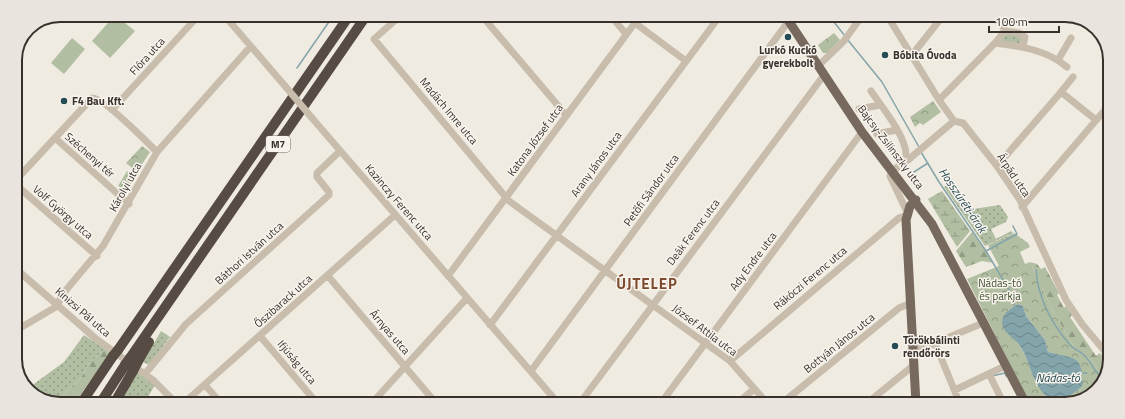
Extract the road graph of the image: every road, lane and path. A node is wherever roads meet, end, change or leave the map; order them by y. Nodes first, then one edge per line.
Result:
1 (193, 22) edge
2 (230, 22) edge
3 (345, 22) edge
4 (362, 22) edge
5 (393, 22) edge
6 (487, 22) edge
7 (616, 22) edge
8 (714, 22) edge
9 (787, 22) edge
10 (789, 22) edge
11 (857, 22) edge
12 (891, 22) edge
13 (938, 22) edge
14 (1000, 22) edge
15 (635, 23) joint
16 (1005, 31) junction
17 (626, 34) junction
18 (1071, 38) dead end
19 (995, 43) junction
20 (1023, 46) junction
21 (250, 47) junction
22 (912, 55) junction
23 (1058, 60) junction
24 (686, 61) junction
25 (818, 66) junction
26 (1067, 67) dead end
27 (824, 74) junction
28 (1073, 77) dead end
29 (871, 91) dead end
30 (1061, 92) junction
31 (939, 100) junction
32 (880, 104) junction
33 (859, 109) dead end
34 (112, 110) junction
35 (1103, 112) edge
36 (566, 115) junction
37 (954, 120) junction
38 (1096, 120) junction
39 (896, 130) junction
40 (862, 132) junction
41 (877, 134) dead end
42 (54, 138) junction
43 (340, 151) junction
44 (157, 152) junction
45 (910, 158) junction
46 (997, 166) junction
47 (892, 171) junction
48 (22, 174) edge
49 (22, 188) edge
50 (507, 197) junction
51 (916, 200) junction
52 (129, 204) junction
53 (1022, 207) junction
54 (907, 214) junction
55 (926, 214) junction
56 (395, 215) junction
57 (556, 237) junction
58 (97, 256) junction
59 (605, 271) junction
60 (22, 274) edge
61 (328, 276) junction
62 (448, 276) junction
63 (467, 298) junction
64 (911, 303) junction
65 (58, 305) junction
66 (653, 305) junction
67 (983, 323) junction
68 (490, 325) junction
69 (22, 327) edge
70 (260, 336) junction
71 (706, 343) junction
72 (935, 343) junction
73 (913, 348) junction
74 (1103, 350) edge
75 (730, 361) junction
76 (914, 365) junction
77 (133, 366) junction
78 (404, 366) junction
79 (1005, 366) junction
80 (531, 371) junction
81 (145, 374) junction
82 (989, 374) junction
83 (205, 385) junction
84 (754, 389) junction
85 (955, 390) junction
86 (85, 397) edge
87 (105, 397) edge
88 (118, 397) edge
89 (169, 397) edge
90 (191, 397) edge
91 (216, 397) edge
92 (312, 397) edge
93 (377, 397) edge
94 (431, 397) edge
95 (553, 397) edge
96 (584, 397) edge
97 (666, 397) edge
98 (745, 397) edge
99 (761, 397) edge
100 (789, 397) edge
101 (875, 397) edge
102 (916, 397) edge
103 (958, 397) edge
104 (1000, 397) edge
105 (1022, 397) edge

1 - 34 street, Flóra utca
2 - 21 street, Kazinczy Ferenc utca
3 - 86 highway, M7
4 - 77 highway, M7
5 - 50 street, Madách Imre utca
6 - 36 street
7 - 17 street
8 - 24 street, Arany János utca
9 - 59 street, Petőfi Sándor utca
10 - 25 main road, Bajcsy-Zsilinszky utca
11 - 25 street
12 - 22 street, Árpád utca
13 - 22 street
14 - 16 street
15 - 17 street, Katona József utca
15 - 24 street
16 - 19 street
16 - 20 street
17 - 36 street, Katona József utca
18 - 23 street
19 - 20 street
19 - 31 street
20 - 23 street
21 - 43 street, Kazinczy Ferenc utca, bridge
21 - 44 street, Károlyi utca
22 - 31 street, Árpád utca
23 - 26 street
24 - 57 street, Arany János utca
25 - 27 main road, Bajcsy-Zsilinszky utca
27 - 40 main road, Bajcsy-Zsilinszky utca
27 - 66 street, Deák Ferenc utca
28 - 30 street
29 - 32 street
30 - 38 street
30 - 46 street
31 - 37 street, Árpád utca
32 - 33 street
32 - 39 street
34 - 42 street
34 - 44 street
35 - 38 street
36 - 50 street, Katona József utca
37 - 45 street
37 - 46 street, Árpád utca
38 - 53 street
39 - 41 street
39 - 45 street
40 - 47 main road, Bajcsy-Zsilinszky utca
40 - 71 street, Ady Endre utca
42 - 48 street
42 - 52 street, Széchenyi tér
43 - 56 street, Kazinczy Ferenc utca
43 - 81 street, Báthori István utca
44 - 52 street, Károlyi utca
45 - 47 street
46 - 53 street, Árpád utca
47 - 51 main road, Bajcsy-Zsilinszky utca
47 - 54 street
49 - 58 street, Volf György utca
50 - 57 street, József Attila utca
50 - 62 street, Katona József utca
51 - 54 main road, Bajcsy-Zsilinszky utca
51 - 55 main road
52 - 58 street, Károlyi utca
53 - 74 street, Árpád utca
54 - 55 main road
54 - 64 main road
54 - 75 street, Rákóczi Ferenc utca
55 - 67 main road
56 - 61 street, Őszibarack utca
56 - 62 street, Kazinczy Ferenc utca
57 - 59 street, József Attila utca
57 - 68 street, Arany János utca
58 - 65 street, Károlyi utca
59 - 66 street, József Attila utca
59 - 80 street, Petőfi Sándor utca
60 - 65 street, Kinizsi Pál utca
61 - 70 street, Őszibarack utca
61 - 78 street, Árnyas utca
62 - 63 street, Kazinczy Ferenc utca
63 - 68 street, Kazinczy Ferenc utca
63 - 78 street
64 - 73 main road
64 - 100 street, Bottyán János utca
65 - 69 street, Károlyi utca
65 - 77 street, Kinizsi Pál utca
66 - 71 street, József Attila utca
66 - 96 street, Deák Ferenc utca
67 - 72 street
67 - 79 main road
68 - 80 street, Kazinczy Ferenc utca
70 - 83 street, Őszibarack utca
70 - 92 street, Ifjúság utca
71 - 75 street, József Attila utca
71 - 97 street, Ady Endre utca
72 - 73 street
72 - 85 street
73 - 76 main road
75 - 84 street, József Attila utca
76 - 101 street
76 - 102 main road
77 - 81 street, Kinizsi Pál utca
77 - 87 highway, M7
77 - 88 highway
78 - 93 street
78 - 94 street, Árnyas utca
79 - 82 street
79 - 105 main road
80 - 95 street, Kazinczy Ferenc utca
81 - 89 street, Kinizsi Pál utca
82 - 85 street
82 - 104 street
83 - 90 street, Őszibarack utca
83 - 91 street
84 - 98 street
84 - 99 street, József Attila utca
85 - 103 street

